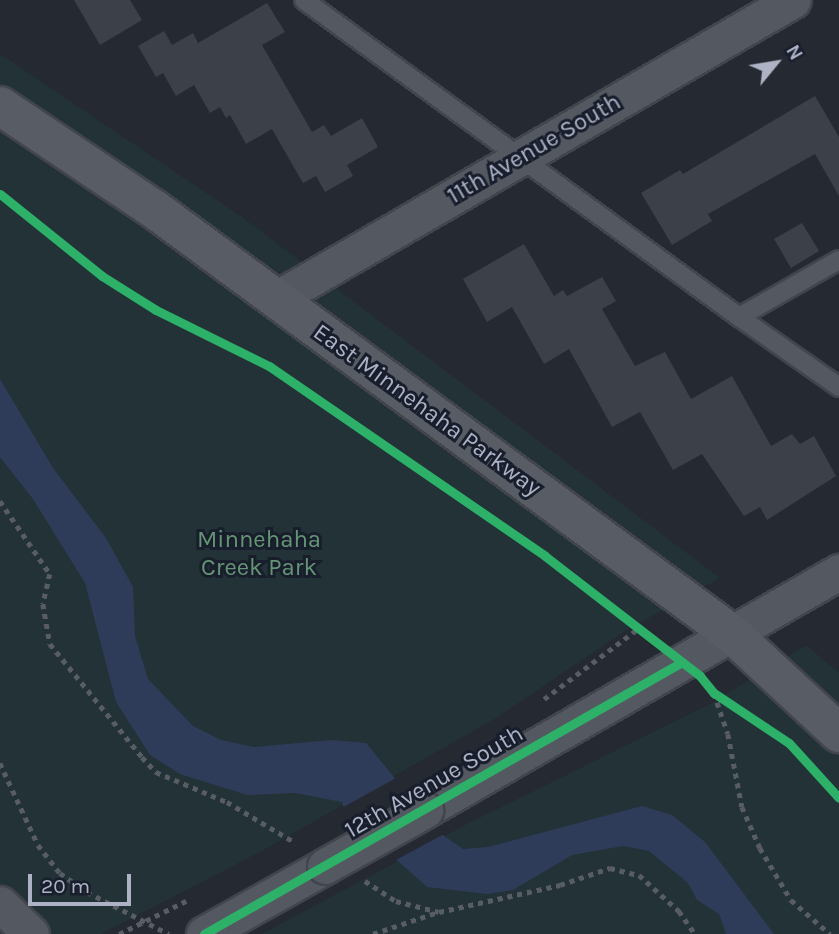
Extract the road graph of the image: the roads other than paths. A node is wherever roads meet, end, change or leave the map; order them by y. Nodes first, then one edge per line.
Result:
1 (304, 0) edge
2 (793, 0) edge
3 (0, 106) edge
4 (519, 158) junction
5 (839, 260) edge
6 (276, 299) junction
7 (739, 317) junction
8 (839, 387) edge
9 (839, 572) edge
10 (732, 634) junction
11 (839, 733) edge
12 (0, 904) edge
13 (32, 934) edge
14 (204, 934) edge

1 - 4 lane
2 - 4 street, 11th Avenue South
3 - 6 street, East Minnehaha Parkway
4 - 6 street, 11th Avenue South
4 - 7 lane
5 - 7 lane
6 - 10 street, East Minnehaha Parkway
7 - 8 lane
9 - 10 street, 12th Avenue South
10 - 11 street, East Minnehaha Parkway
10 - 14 street, 12th Avenue South, bridge
12 - 13 street

